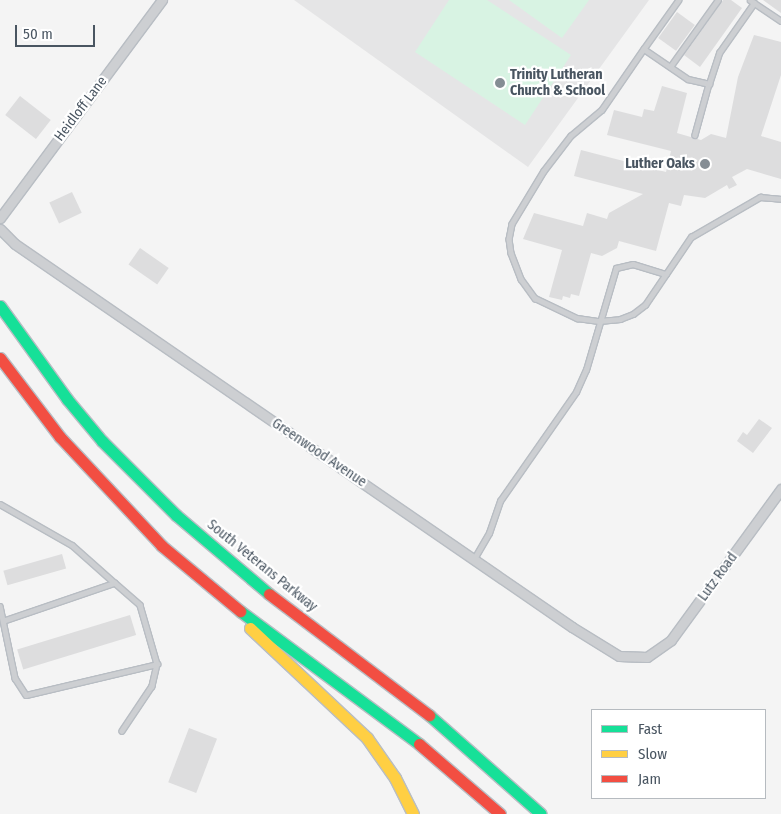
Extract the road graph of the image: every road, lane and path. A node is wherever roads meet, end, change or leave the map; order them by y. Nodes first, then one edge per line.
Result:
1 (162, 0) edge
2 (679, 0) edge
3 (718, 0) edge
4 (752, 1) edge
5 (781, 21) edge
6 (644, 50) junction
7 (670, 66) junction
8 (709, 84) junction
9 (695, 135) dead end
10 (781, 199) edge
11 (0, 218) edge
12 (0, 229) edge
13 (666, 274) junction
14 (0, 306) edge
15 (599, 321) junction
16 (0, 358) edge
17 (781, 489) edge
18 (0, 504) edge
19 (474, 560) junction
20 (196, 577) junction
21 (115, 583) junction
22 (0, 606) edge
23 (4, 621) junction
24 (647, 657) joint
25 (156, 664) junction
26 (122, 731) dead end
27 (413, 814) edge
28 (500, 814) edge
29 (541, 814) edge

1 - 11 street, Heidloff Lane
2 - 6 lane
3 - 7 lane
4 - 5 lane
4 - 8 lane
6 - 7 lane
6 - 15 lane
7 - 8 lane
8 - 9 lane
10 - 13 lane
12 - 19 street, Greenwood Avenue
13 - 15 lane
13 - 15 lane
14 - 29 highway, South Veterans Parkway
15 - 19 lane
16 - 20 highway
17 - 24 street, Lutz Road
18 - 21 lane
19 - 24 street, Greenwood Avenue
20 - 27 highway
20 - 28 highway
21 - 23 lane
21 - 25 lane
22 - 23 lane
23 - 25 lane
25 - 26 lane

